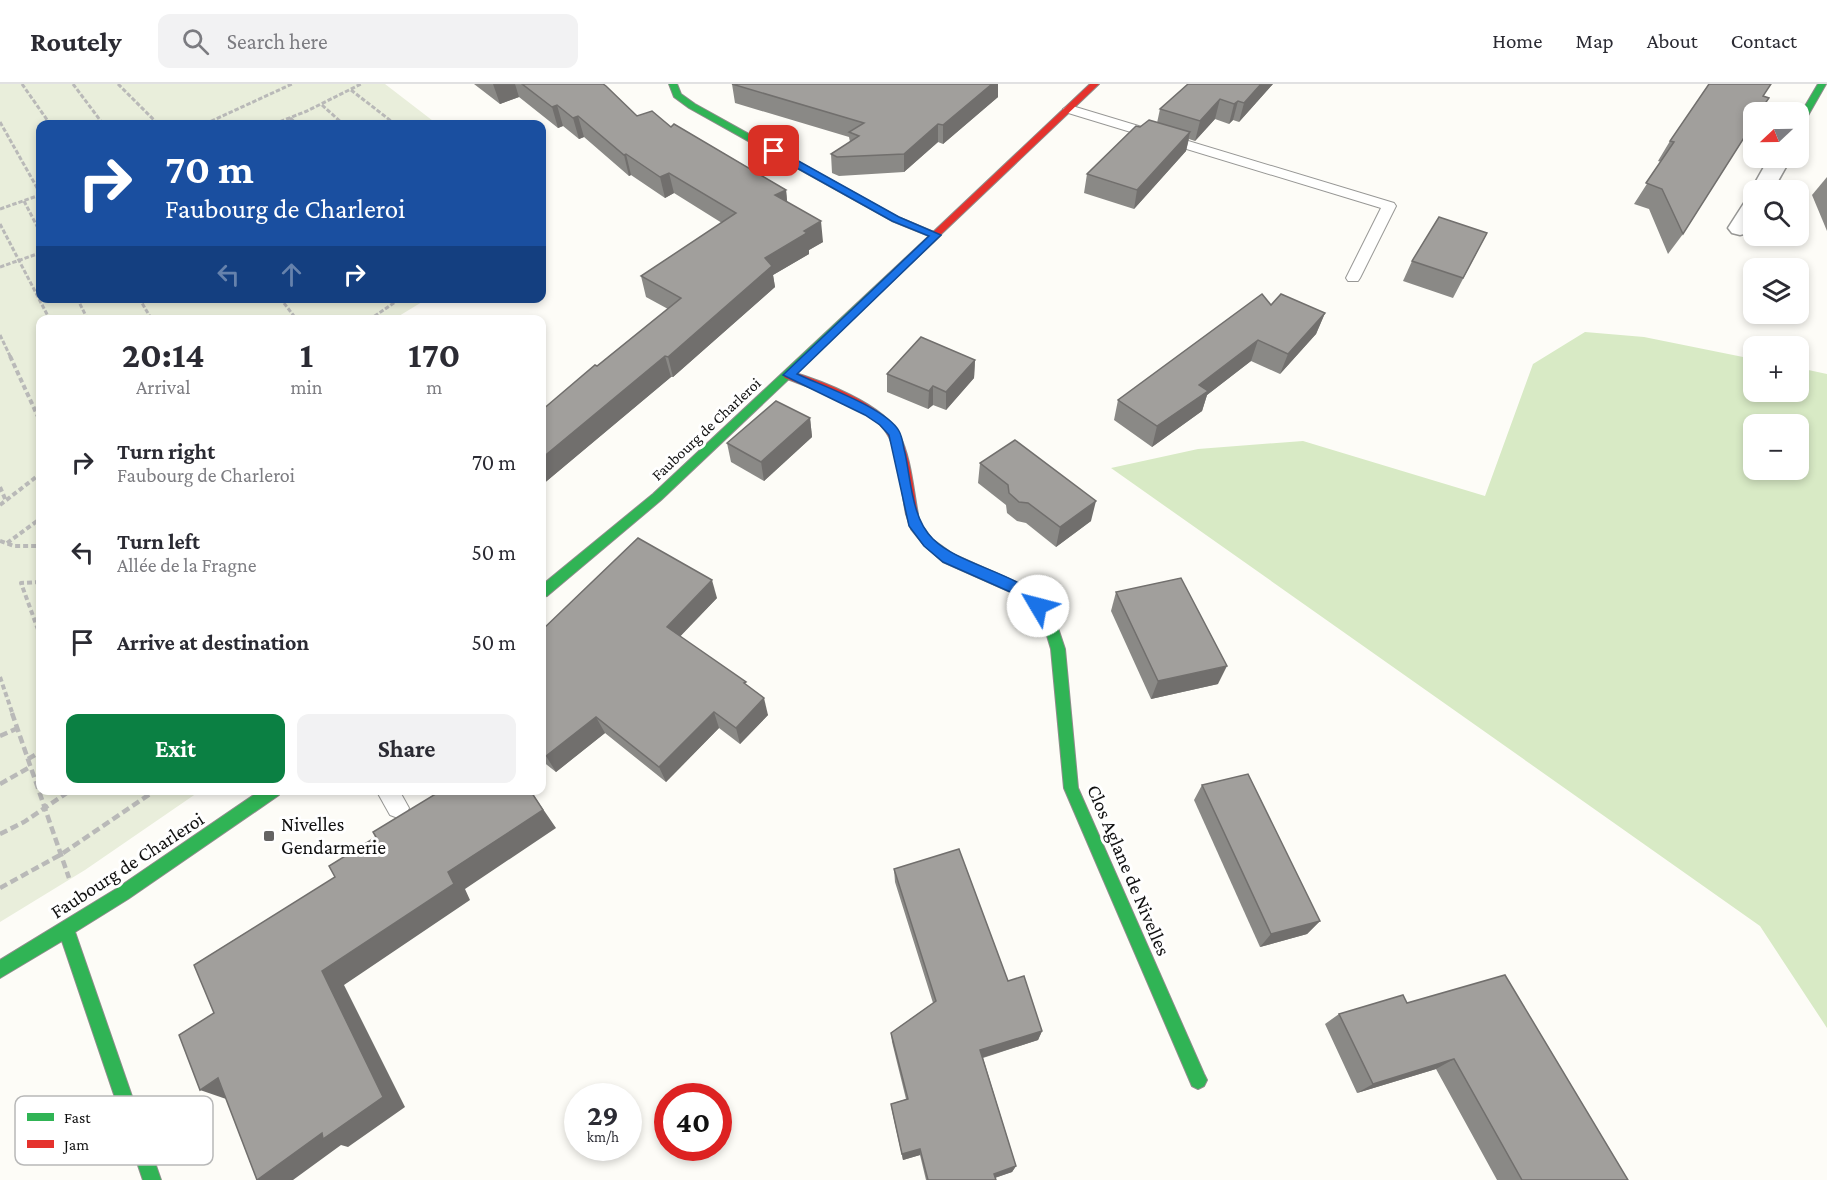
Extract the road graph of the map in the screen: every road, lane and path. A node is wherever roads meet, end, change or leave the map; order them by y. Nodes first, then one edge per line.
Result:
1 (22, 84) edge
2 (74, 84) edge
3 (118, 84) edge
4 (292, 84) edge
5 (361, 84) edge
6 (673, 84) edge
7 (1095, 84) edge
8 (1822, 84) edge
9 (351, 90) junction
10 (321, 105) junction
11 (1809, 107) edge
12 (1069, 109) junction
13 (290, 118) junction
14 (47, 120) edge
15 (100, 120) edge
16 (154, 120) edge
17 (214, 120) edge
18 (285, 120) edge
19 (292, 120) edge
20 (338, 120) edge
21 (390, 120) edge
22 (0, 122) edge
23 (36, 187) edge
24 (36, 196) edge
25 (24, 201) junction
26 (0, 209) edge
27 (1743, 223) edge
28 (0, 224) edge
29 (36, 224) edge
30 (1740, 228) dead end
31 (936, 235) junction
32 (36, 255) edge
33 (19, 261) junction
34 (0, 267) edge
35 (1353, 278) dead end
36 (36, 293) edge
37 (284, 303) edge
38 (394, 303) edge
39 (293, 315) edge
40 (376, 315) edge
41 (0, 335) edge
42 (789, 375) junction
43 (36, 413) edge
44 (36, 477) edge
45 (0, 487) edge
46 (6, 501) junction
47 (0, 505) edge
48 (36, 522) edge
49 (0, 541) edge
50 (7, 543) junction
51 (36, 546) edge
52 (36, 582) edge
53 (546, 589) edge
54 (36, 624) edge
55 (0, 677) edge
56 (2, 690) edge
57 (18, 728) junction
58 (0, 736) edge
59 (36, 754) edge
60 (28, 759) junction
61 (30, 767) junction
62 (0, 784) edge
63 (36, 785) edge
64 (40, 795) edge
65 (64, 795) edge
66 (149, 795) edge
67 (267, 795) edge
68 (44, 808) junction
69 (0, 834) edge
70 (60, 855) junction
71 (0, 888) edge
72 (89, 915) junction
73 (66, 929) junction
74 (0, 970) edge
75 (1198, 1080) dead end
76 (123, 1096) edge
77 (147, 1165) edge
78 (152, 1180) edge

1 - 14 path
2 - 15 path
3 - 16 path
4 - 17 path
5 - 9 path
6 - 31 street
7 - 12 street, Faubourg de Charleroi
8 - 11 street
9 - 10 path
9 - 21 path
10 - 13 path
10 - 20 path
12 - 31 street, Faubourg de Charleroi
12 - 35 lane
13 - 18 path
13 - 19 path
22 - 23 path
24 - 25 path
25 - 26 path
25 - 29 path
27 - 30 street
28 - 33 path
31 - 42 street, Faubourg de Charleroi
32 - 33 path
33 - 34 path
33 - 36 path
37 - 39 path
38 - 40 path
41 - 43 path
42 - 53 street, Faubourg de Charleroi
42 - 75 street, Clos Aglane de Nivelles
44 - 46 path
45 - 46 path
46 - 47 path
48 - 50 path
49 - 50 path
50 - 51 path
52 - 54 path
55 - 56 path
56 - 57 path
57 - 58 path
57 - 60 path
59 - 60 path
60 - 61 path
61 - 62 path
61 - 63 path
64 - 68 path
65 - 68 path
66 - 70 path
67 - 72 street, Faubourg de Charleroi
68 - 69 path
68 - 70 path
70 - 71 path
70 - 72 path
72 - 73 street, Faubourg de Charleroi
73 - 74 street, Faubourg de Charleroi
73 - 76 street
77 - 78 street

